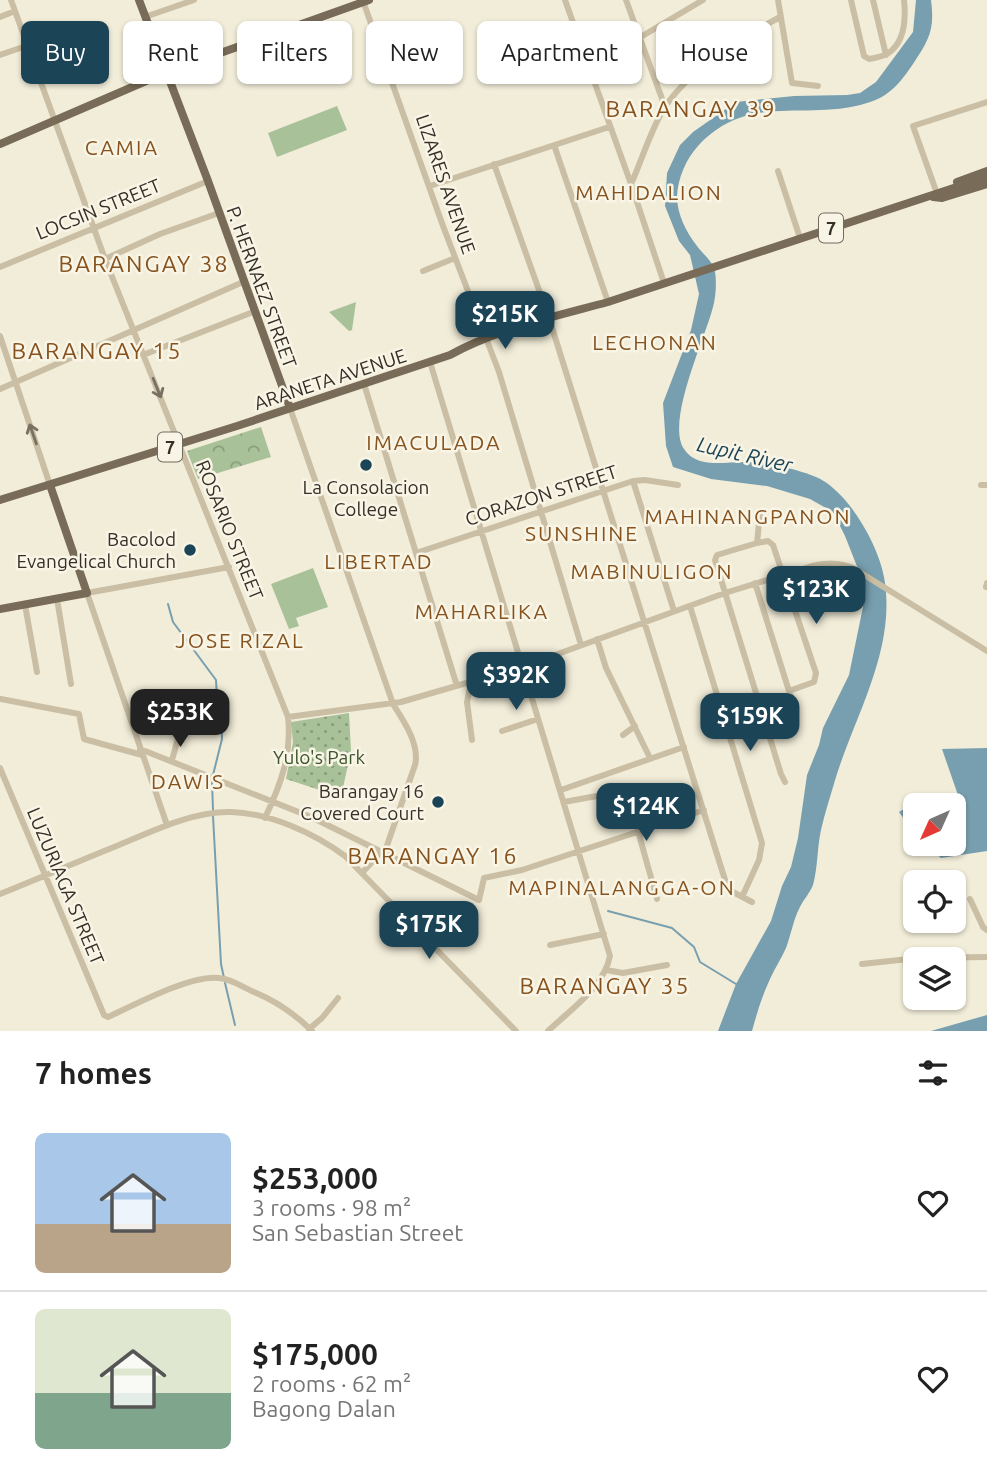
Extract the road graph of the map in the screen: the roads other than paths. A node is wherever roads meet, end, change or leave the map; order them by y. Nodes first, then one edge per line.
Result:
1 (11, 0) edge
2 (139, 0) edge
3 (194, 0) edge
4 (565, 0) edge
5 (626, 0) edge
6 (703, 0) edge
7 (778, 0) edge
8 (852, 0) edge
9 (873, 0) edge
10 (904, 0) edge
11 (365, 1) edge
12 (15, 11) junction
13 (0, 17) edge
14 (145, 17) junction
15 (780, 17) junction
16 (147, 21) edge
17 (633, 21) edge
18 (21, 30) edge
19 (642, 36) edge
20 (642, 46) edge
21 (21, 48) edge
22 (223, 52) edge
23 (0, 55) edge
24 (886, 55) junction
25 (40, 84) edge
26 (139, 84) edge
27 (172, 84) edge
28 (818, 86) dead end
29 (987, 102) edge
30 (665, 107) junction
31 (54, 121) junction
32 (609, 127) junction
33 (0, 144) edge
34 (554, 145) junction
35 (494, 164) junction
36 (987, 171) edge
37 (778, 172) dead end
38 (987, 177) edge
39 (208, 181) junction
40 (631, 184) junction
41 (987, 184) edge
42 (430, 186) junction
43 (935, 188) junction
44 (927, 197) junction
45 (219, 213) junction
46 (94, 227) junction
47 (800, 238) junction
48 (455, 258) junction
49 (105, 259) junction
50 (0, 267) edge
51 (424, 271) dead end
52 (243, 282) junction
53 (664, 283) junction
54 (608, 302) junction
55 (253, 312) junction
56 (549, 318) junction
57 (134, 331) junction
58 (0, 336) edge
59 (486, 340) junction
60 (144, 355) junction
61 (430, 362) junction
62 (16, 383) junction
63 (364, 384) junction
64 (0, 390) edge
65 (290, 408) junction
66 (179, 445) junction
67 (632, 481) junction
68 (50, 485) junction
69 (678, 485) dead end
70 (603, 491) junction
71 (0, 500) edge
72 (542, 511) junction
73 (760, 513) dead end
74 (481, 532) junction
75 (757, 543) junction
76 (416, 553) junction
77 (229, 567) junction
78 (785, 574) junction
79 (755, 583) junction
80 (86, 593) junction
81 (725, 593) junction
82 (57, 599) junction
83 (25, 605) junction
84 (690, 606) junction
85 (0, 609) edge
86 (674, 611) junction
87 (644, 622) junction
88 (597, 639) junction
89 (581, 645) junction
90 (987, 651) edge
91 (522, 667) junction
92 (37, 672) dead end
93 (471, 682) junction
94 (71, 684) dead end
95 (457, 686) junction
96 (789, 691) junction
97 (1, 699) edge
98 (393, 704) junction
99 (288, 717) junction
100 (538, 719) junction
101 (182, 724) dead end
102 (765, 724) junction
103 (635, 726) junction
104 (502, 731) dead end
105 (623, 735) dead end
106 (472, 740) dead end
107 (684, 747) junction
108 (141, 752) junction
109 (650, 758) junction
110 (172, 760) junction
111 (0, 768) edge
112 (785, 782) dead end
113 (561, 790) junction
114 (613, 793) dead end
115 (273, 802) junction
116 (564, 802) junction
117 (704, 810) junction
118 (265, 818) junction
119 (167, 825) junction
120 (638, 831) junction
121 (579, 851) junction
122 (383, 853) junction
123 (362, 873) junction
124 (45, 875) junction
125 (0, 894) edge
126 (742, 897) junction
127 (657, 899) dead end
128 (970, 899) dead end
129 (752, 902) dead end
130 (987, 930) edge
131 (604, 934) junction
132 (550, 945) dead end
133 (987, 957) edge
134 (862, 964) dead end
135 (667, 965) dead end
136 (606, 970) junction
137 (338, 998) dead end
138 (311, 1030) edge
139 (516, 1031) edge
140 (548, 1031) edge

1 - 12 street, ROSARIO STREET
2 - 14 main road, P. HERNAEZ STREET
3 - 14 street
4 - 32 street
5 - 17 street
6 - 19 street
7 - 15 street
8 - 24 street
9 - 24 street
10 - 24 street
11 - 22 main road
11 - 42 street, LIZARES AVENUE
12 - 13 street
12 - 18 street, ROSARIO STREET
14 - 16 main road, P. HERNAEZ STREET
15 - 28 street
15 - 30 street
20 - 30 street
21 - 23 street
25 - 31 street, ROSARIO STREET
26 - 31 main road
27 - 39 main road, P. HERNAEZ STREET
29 - 43 street
30 - 40 street
31 - 33 main road
31 - 46 street, ROSARIO STREET
32 - 34 street
32 - 40 street
34 - 35 street
34 - 54 street
35 - 42 street
35 - 56 street
36 - 43 main road
37 - 47 street
38 - 44 main road, ARANETA AVENUE / 7
39 - 45 main road, P. HERNAEZ STREET
39 - 46 street, LOCSIN STREET
40 - 53 street
41 - 44 main road, 7
42 - 48 street, LIZARES AVENUE
43 - 44 main road
44 - 47 main road, ARANETA AVENUE / 7
45 - 49 street
45 - 52 main road, P. HERNAEZ STREET
46 - 49 street, ROSARIO STREET
46 - 50 street, LOCSIN STREET
47 - 53 main road, ARANETA AVENUE / 7
48 - 51 street
48 - 59 street, LIZARES AVENUE
49 - 57 street, ROSARIO STREET
52 - 55 main road, P. HERNAEZ STREET
52 - 57 street
53 - 54 main road, ARANETA AVENUE / 7
54 - 56 main road, ARANETA AVENUE / 7
55 - 60 street
55 - 65 main road, P. HERNAEZ STREET
56 - 59 main road, ARANETA AVENUE / 7
56 - 70 street
57 - 60 street, ROSARIO STREET
57 - 62 street
58 - 62 street
59 - 61 main road, ARANETA AVENUE / 7
59 - 72 street, LIZARES AVENUE
60 -> 66 street, ROSARIO STREET
61 - 63 main road, ARANETA AVENUE / 7
61 - 74 street
62 - 64 street
68 -> 62 street
63 - 65 main road, ARANETA AVENUE / 7
63 - 76 street
65 - 66 main road, ARANETA AVENUE / 7
65 - 98 street, P. HERNAEZ STREET
66 - 68 main road, ARANETA AVENUE / 7
66 - 77 street, ROSARIO STREET
67 - 69 street, CORAZON STREET
67 - 70 street, CORAZON STREET
67 - 86 street
68 - 71 main road, ARANETA AVENUE / 7
68 - 80 main road
70 - 72 street, CORAZON STREET
70 - 87 street
72 - 74 street, CORAZON STREET
72 - 89 street, LIZARES AVENUE
73 - 75 street
74 - 76 street, CORAZON STREET
74 - 91 street
75 - 78 street
75 - 81 street
76 - 95 street
77 - 80 street
77 - 99 street, ROSARIO STREET
78 - 79 street
78 - 90 street
78 - 96 street
79 - 81 street
79 - 96 street
80 - 82 main road
80 - 108 street
81 - 84 street
81 - 102 street
82 - 83 main road
82 - 94 street
83 - 85 main road
83 - 92 street
84 - 86 street
84 - 126 street
86 - 87 street
87 - 88 street
87 - 107 street
88 - 89 street
88 - 103 street
89 - 91 street
91 - 93 street
91 - 100 street
93 - 95 street
93 - 106 street
95 - 98 street
96 - 102 street
97 - 108 street
98 - 99 street
98 - 122 street, P. HERNAEZ STREET
99 - 115 street
100 - 104 street
100 - 113 street
101 - 110 street
102 - 112 street
103 - 105 street
103 - 109 street
107 - 109 street
107 - 117 street
108 - 110 street
108 - 119 street
109 - 113 street
110 - 115 street
111 - 124 street, LUZURIAGA STREET
113 - 116 street
114 - 116 street
115 - 118 street
115 - 122 street
116 - 121 street
117 - 120 street
117 - 126 street
118 - 119 street
118 - 123 street
119 - 124 street
120 - 121 street
120 - 127 street
121 - 122 street
121 - 131 street
122 - 123 street
123 - 139 street
124 - 125 street
124 - 138 street, LUZURIAGA STREET
126 - 129 street
128 - 130 street
131 - 132 street
131 - 136 street
133 - 134 street
135 - 136 street
136 - 140 street
137 - 138 street

